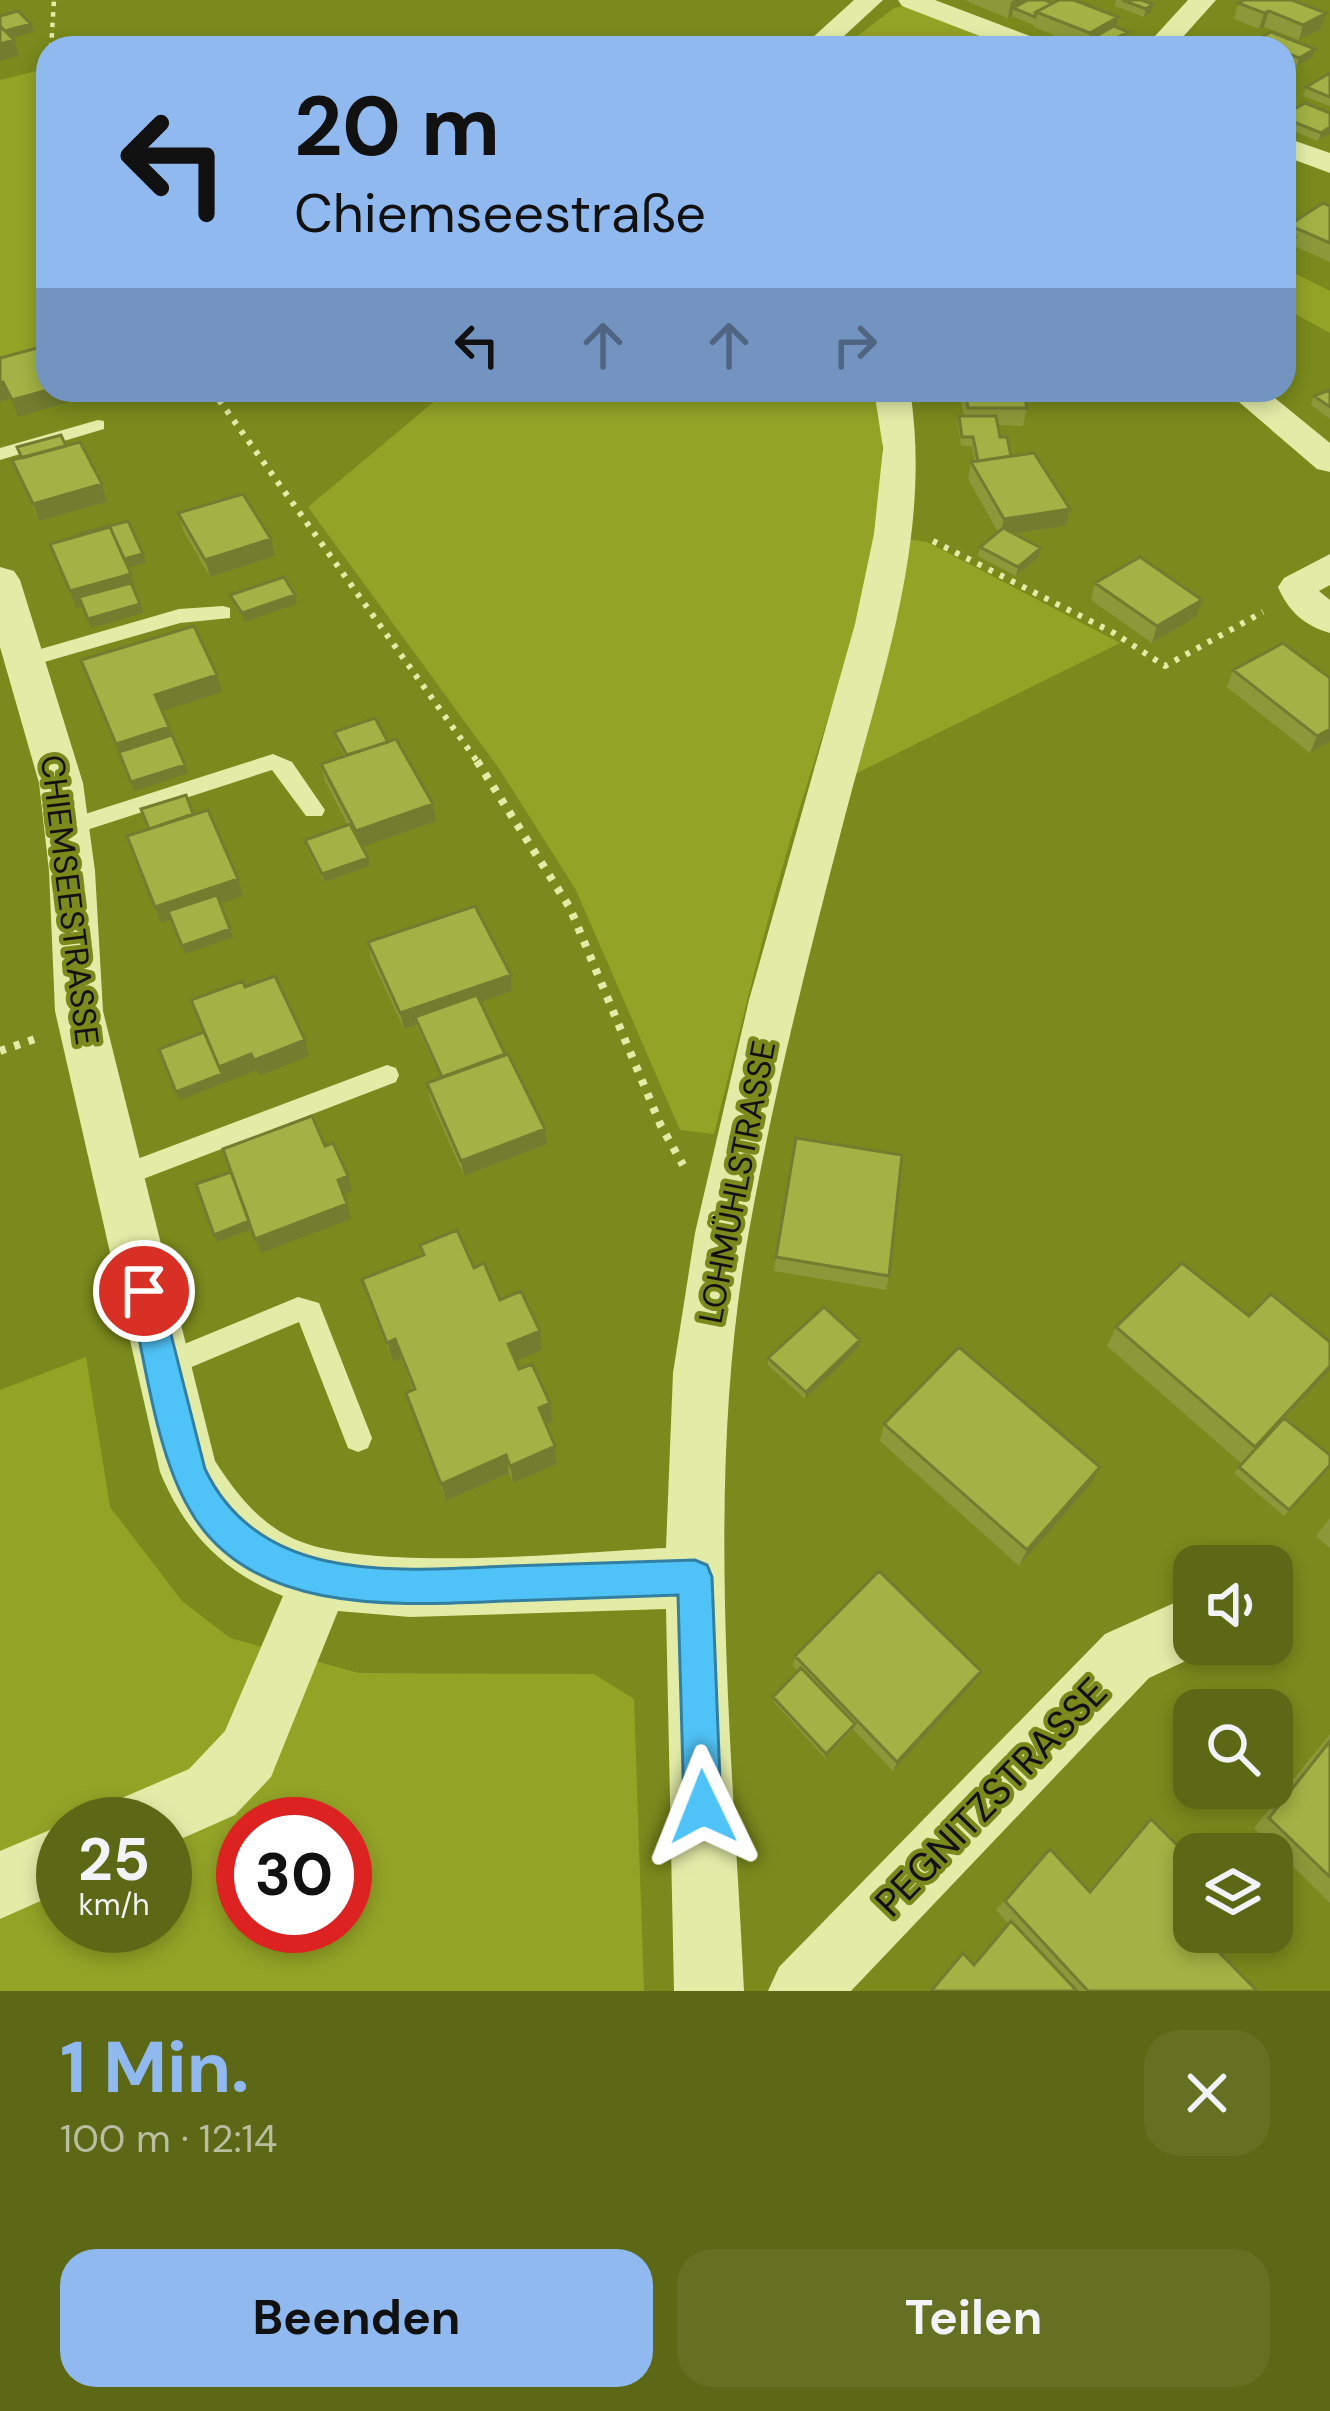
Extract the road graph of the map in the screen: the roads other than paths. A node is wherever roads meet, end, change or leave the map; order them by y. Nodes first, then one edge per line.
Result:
1 (870, 0) edge
2 (911, 0) edge
3 (1203, 0) edge
4 (828, 36) edge
5 (1005, 36) edge
6 (1169, 36) edge
7 (1296, 151) edge
8 (1330, 164) edge
9 (894, 402) edge
10 (1258, 402) edge
11 (98, 425) dead end
12 (0, 454) edge
13 (1330, 461) edge
14 (1330, 567) edge
15 (0, 580) edge
16 (1317, 610) edge
17 (223, 614) dead end
18 (27, 660) junction
19 (314, 810) dead end
20 (65, 830) junction
21 (387, 1075) dead end
22 (116, 1178) junction
23 (163, 1366) junction
24 (358, 1438) dead end
25 (695, 1577) junction
26 (320, 1579) junction
27 (1173, 1635) edge
28 (192, 1801) edge
29 (36, 1869) edge
30 (0, 1885) edge
31 (709, 1991) edge
32 (803, 1991) edge

1 - 4 street
2 - 5 street
3 - 6 street
7 - 8 street
9 - 25 street, LOHMÜHLSTRASSE
10 - 13 street
11 - 12 lane
14 - 16 street
15 - 18 street, CHIEMSEESTRASSE
17 - 18 lane
18 - 20 street, CHIEMSEESTRASSE
19 - 20 lane
20 - 22 street, CHIEMSEESTRASSE
21 - 22 lane
22 - 23 street, CHIEMSEESTRASSE
23 - 24 lane
23 - 26 street, CHIEMSEESTRASSE
25 - 26 street, CHIEMSEESTRASSE
25 - 31 street, LOHMÜHLSTRASSE
26 - 28 street
27 - 32 street, PEGNITZSTRASSE
29 - 30 street

